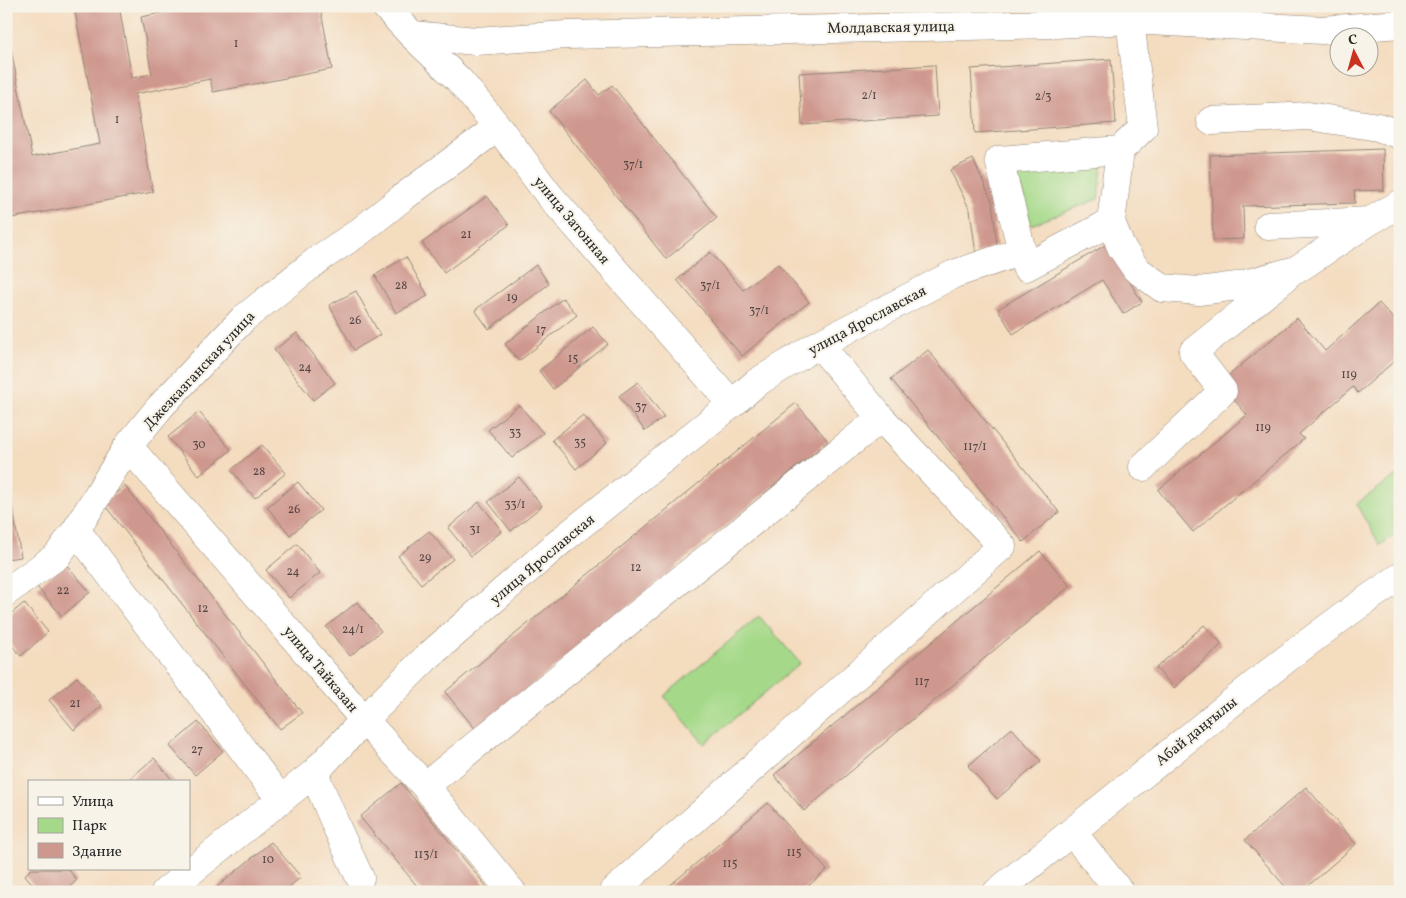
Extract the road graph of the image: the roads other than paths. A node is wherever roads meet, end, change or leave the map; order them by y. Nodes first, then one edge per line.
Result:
1 (385, 6) edge
2 (1056, 15) edge
3 (1130, 20) junction
4 (1400, 24) edge
5 (412, 36) junction
6 (1211, 121) dead end
7 (498, 127) junction
8 (1400, 135) edge
9 (1120, 150) junction
10 (1400, 204) edge
11 (1111, 222) junction
12 (1370, 222) junction
13 (1268, 226) dead end
14 (1022, 251) junction
15 (1296, 270) junction
16 (819, 344) junction
17 (732, 404) junction
18 (881, 418) junction
19 (128, 446) junction
20 (1143, 467) dead end
21 (76, 530) junction
22 (1400, 577) edge
23 (6, 592) edge
24 (364, 720) junction
25 (314, 773) junction
26 (425, 786) junction
27 (281, 800) junction
28 (1072, 832) junction
29 (358, 887) edge
30 (165, 892) edge
31 (512, 892) edge
32 (613, 892) edge
33 (997, 892) edge
34 (1120, 892) edge

1 - 5 street
2 - 3 street, Молдавская улица
2 - 5 street, Молдавская улица
3 - 4 street, Молдавская улица
3 - 9 street
5 - 7 street, улица Затонная
6 - 8 street
7 - 17 street, улица Затонная
7 - 19 street, Джезказганская улица
9 - 11 street
9 - 14 street
10 - 12 street
11 - 14 street
11 - 15 street
12 - 13 street
12 - 15 street
14 - 16 street, улица Ярославская
15 - 20 street
16 - 17 street, улица Ярославская
16 - 18 street
17 - 24 street, улица Ярославская
18 - 26 street
18 - 32 street
19 - 21 street, Джезказганская улица
19 - 24 street, улица Тайказан
21 - 23 street, Джезказганская улица
21 - 27 street
22 - 28 street, Абай даңғылы
24 - 25 street, улица Ярославская
24 - 26 street, улица Тайказан
25 - 27 street, улица Ярославская
25 - 29 street
26 - 31 street, улица Тайказан
27 - 30 street, улица Ярославская
28 - 33 street, Абай даңғылы
28 - 34 street

